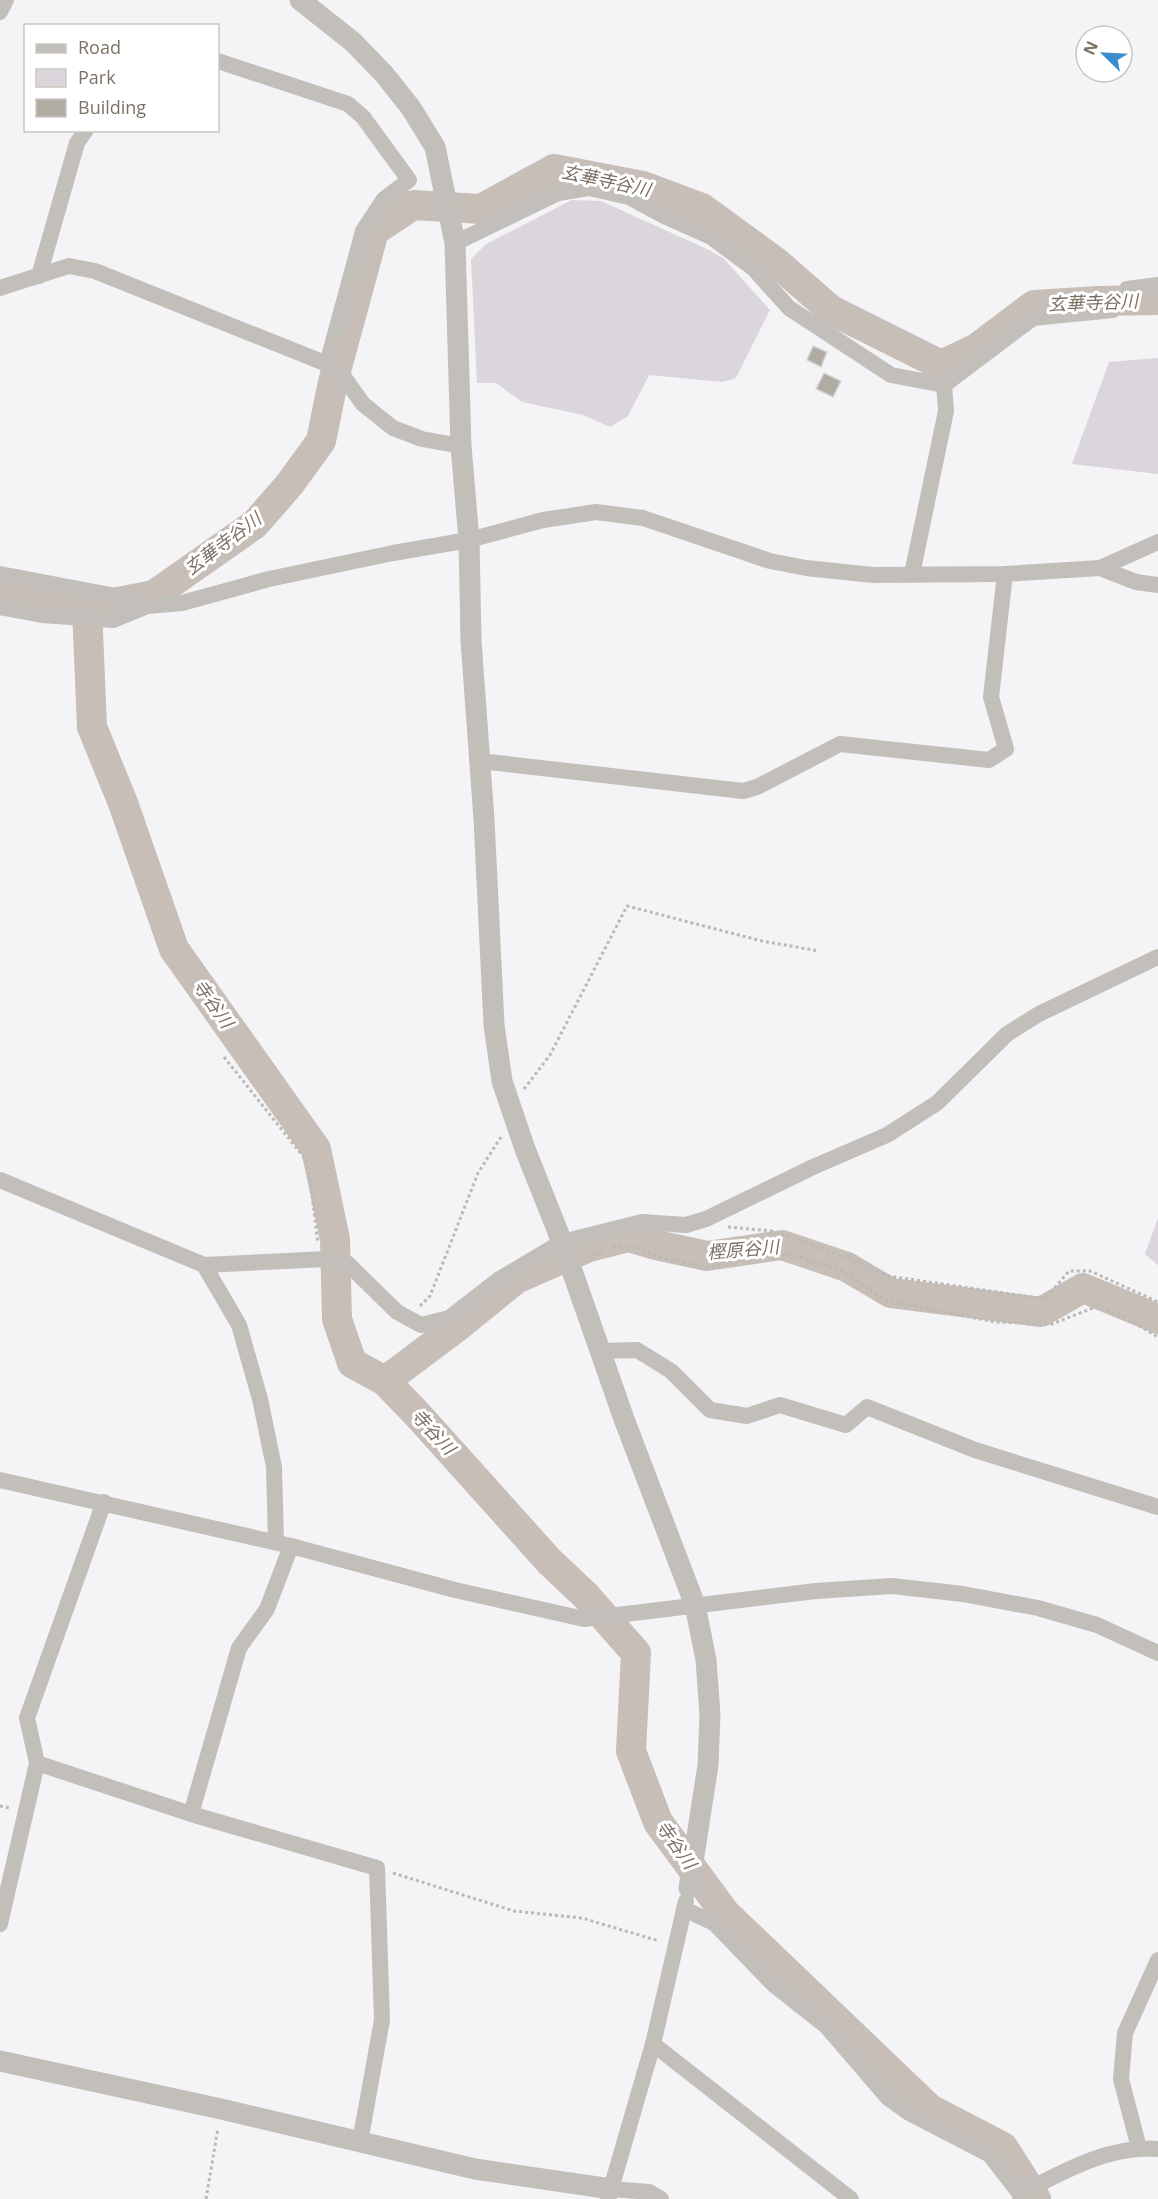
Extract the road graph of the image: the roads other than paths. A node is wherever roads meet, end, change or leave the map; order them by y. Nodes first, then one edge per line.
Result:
1 (6, 0) edge
2 (300, 0) edge
3 (0, 12) edge
4 (219, 61) edge
5 (84, 132) edge
6 (455, 243) junction
7 (39, 276) junction
8 (1158, 285) edge
9 (0, 288) edge
10 (327, 364) junction
11 (944, 385) junction
12 (461, 446) junction
13 (469, 540) junction
14 (1158, 542) edge
15 (1100, 568) junction
16 (0, 574) edge
17 (912, 574) junction
18 (1005, 574) junction
19 (1158, 585) edge
20 (147, 606) junction
21 (0, 607) edge
22 (480, 761) junction
23 (1158, 957) edge
24 (0, 1180) edge
25 (562, 1242) junction
26 (204, 1265) junction
27 (600, 1351) junction
28 (0, 1480) edge
29 (104, 1502) junction
30 (1158, 1507) edge
31 (283, 1544) junction
32 (695, 1605) junction
33 (1158, 1653) edge
34 (37, 1763) junction
35 (191, 1814) junction
36 (688, 1888) joint
37 (684, 1910) junction
38 (0, 1924) edge
39 (1158, 1960) edge
40 (653, 2044) junction
41 (0, 2061) edge
42 (360, 2142) junction
43 (1139, 2148) junction
44 (1158, 2149) edge
45 (610, 2194) edge
46 (1020, 2197) edge
47 (661, 2199) edge
48 (851, 2199) edge

1 - 3 street
2 - 6 street
4 - 10 street
5 - 7 street
6 - 11 street
6 - 12 street
7 - 9 street
7 - 10 street
8 - 11 street
10 - 12 street
11 - 17 street
12 - 13 street
13 - 17 street
13 - 20 street
13 - 22 street
14 - 15 street
15 - 18 street
15 - 19 street
16 - 20 street
17 - 18 street
18 - 22 street
20 - 21 street
22 - 25 street
23 - 25 street
24 - 26 street
25 - 26 street
25 - 27 street
26 - 31 street
27 - 30 street
27 - 32 street
28 - 29 street
29 - 31 street
29 - 34 street
31 - 32 street
31 - 35 street
32 - 33 street
32 - 36 street
34 - 35 street
34 - 38 street
35 - 42 street
36 - 37 street
37 - 40 street
37 - 46 street
39 - 43 street
40 - 45 street
40 - 48 street
41 - 42 street
42 - 45 street
43 - 44 street
43 - 46 street
45 - 47 street

